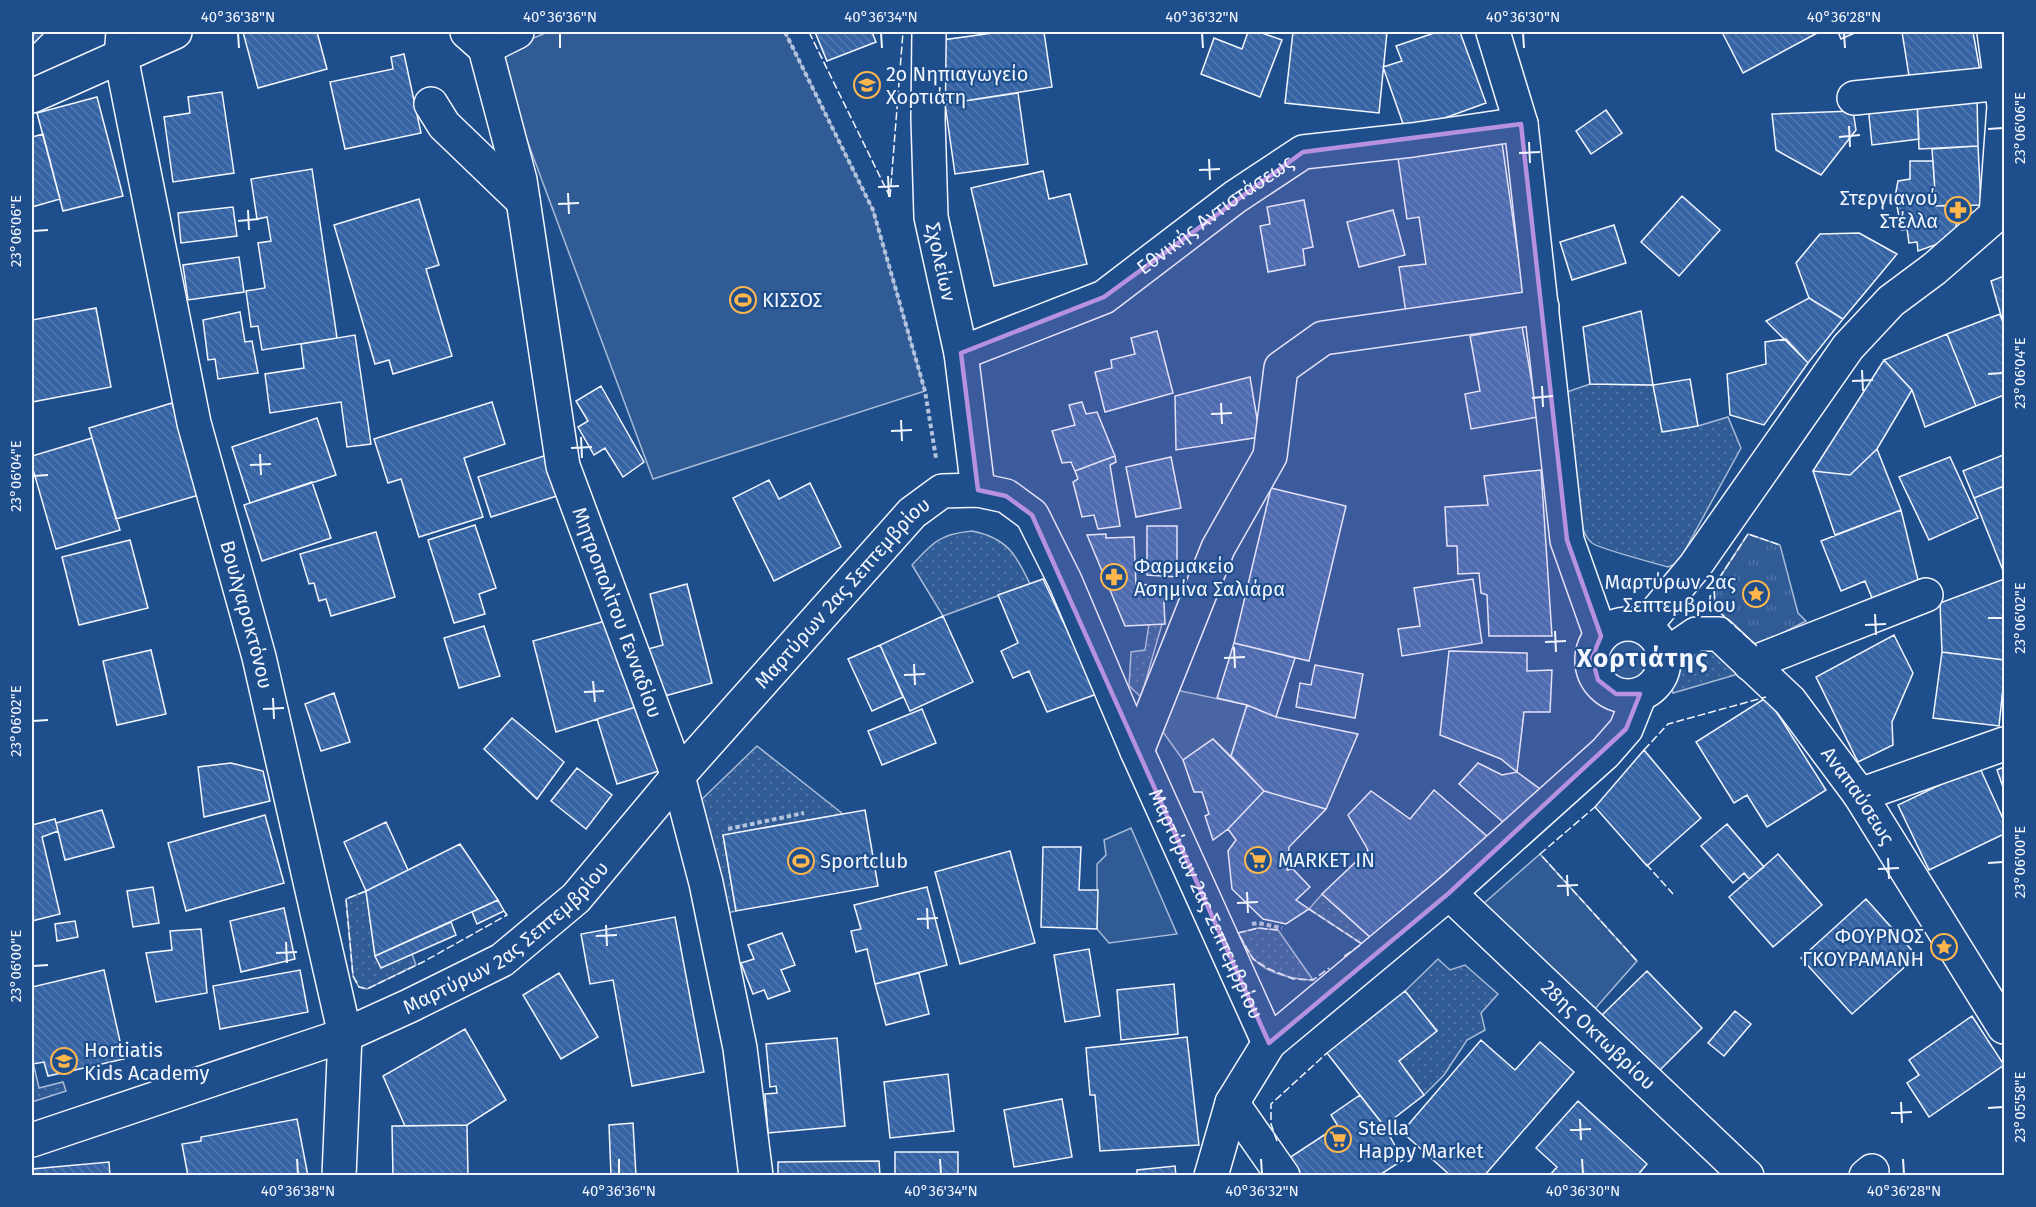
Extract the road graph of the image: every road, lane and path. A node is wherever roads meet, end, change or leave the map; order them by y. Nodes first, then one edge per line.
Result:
1 (175, 32) edge
2 (518, 32) edge
3 (785, 32) edge
4 (930, 32) edge
5 (1493, 32) edge
6 (1994, 32) edge
7 (476, 40) edge
8 (122, 44) edge
9 (32, 96) edge
10 (1854, 98) dead end
11 (2004, 98) edge
12 (431, 104) dead end
13 (1521, 124) junction
14 (523, 201) junction
15 (2000, 217) edge
16 (1542, 307) junction
17 (961, 353) junction
18 (978, 490) junction
19 (942, 491) junction
20 (1926, 595) dead end
21 (1644, 627) junction
22 (1601, 636) junction
23 (1664, 656) junction
24 (1750, 664) junction
25 (1640, 694) junction
26 (2004, 744) edge
27 (1137, 752) junction
28 (678, 776) junction
29 (1860, 795) junction
30 (804, 813) dead end
31 (695, 836) junction
32 (1449, 893) junction
33 (2004, 1027) edge
34 (345, 1035) junction
35 (1269, 1043) junction
36 (1232, 1103) junction
37 (32, 1140) edge
38 (339, 1176) edge
39 (756, 1176) edge
40 (1211, 1176) edge
41 (1283, 1176) edge
42 (1747, 1176) edge

1 - 8 street
2 - 7 street
3 - 19 path
4 - 17 street, Σχολείων
5 - 13 street
6 - 11 street
7 - 14 street, Μητροπολίτου Γενναδίου
8 - 9 street
8 - 34 street, Βουλγαροκτόνου
10 - 11 street
11 - 15 street
12 - 14 street
13 - 16 street
13 - 17 street, Εθνικής Αντιστάσεως
14 - 28 street, Μητροπολίτου Γενναδίου
15 - 21 street
16 - 22 street
16 - 27 street
17 - 18 street, Σχολείων
18 - 19 street, Μαρτύρων 2ας Σεπτεμβρίου
18 - 27 street, Μαρτύρων 2ας Σεπτεμβρίου
19 - 28 street, Μαρτύρων 2ας Σεπτεμβρίου
20 - 24 street
21 - 22 street
21 - 23 street
22 - 25 street
23 - 24 street, Αναπαύσεως
23 - 25 street
24 - 29 street, Αναπαύσεως
25 - 32 street, Μαρτύρων 2ας Σεπτεμβρίου
26 - 29 street
27 - 35 street, Μαρτύρων 2ας Σεπτεμβρίου
28 - 31 street, Μητροπολίτου Γενναδίου
28 - 34 street, Μαρτύρων 2ας Σεπτεμβρίου
29 - 33 street, Αναπαύσεως
30 - 31 path
31 - 39 street, Μητροπολίτου Γενναδίου
32 - 35 street, Μαρτύρων 2ας Σεπτεμβρίου
32 - 42 street, 28ης Οκτωβρίου
34 - 37 street, Μαρτύρων 2ας Σεπτεμβρίου
34 - 38 street, Βουλγαροκτόνου
35 - 36 street
36 - 40 street
36 - 41 street

